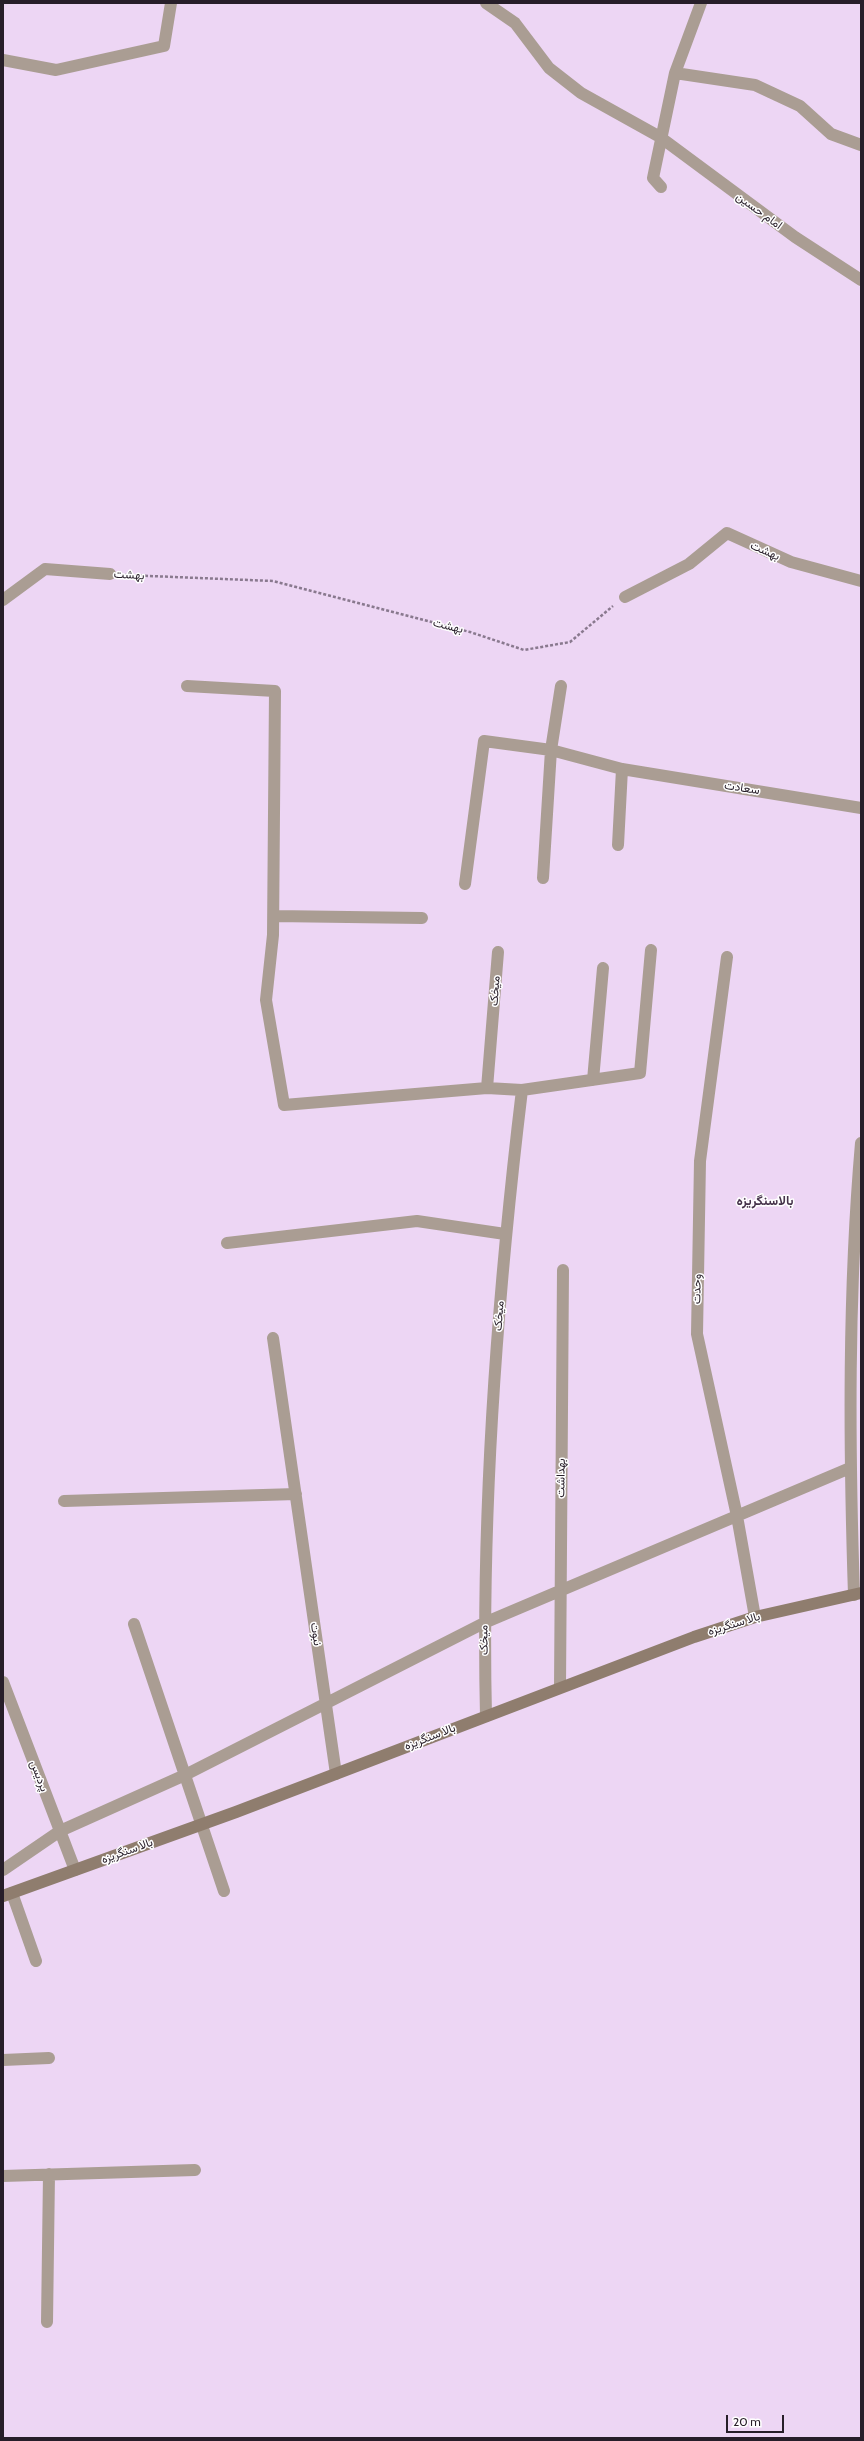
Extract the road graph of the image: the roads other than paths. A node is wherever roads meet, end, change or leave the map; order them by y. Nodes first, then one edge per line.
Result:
1 (172, 3) edge
2 (486, 3) edge
3 (701, 3) edge
4 (3, 60) edge
5 (675, 73) junction
6 (660, 137) junction
7 (861, 145) edge
8 (661, 187) dead end
9 (861, 280) edge
10 (110, 574) road end
11 (861, 581) edge
12 (625, 597) road end
13 (3, 600) edge
14 (187, 686) dead end
15 (561, 686) dead end
16 (551, 750) junction
17 (622, 769) junction
18 (861, 808) edge
19 (618, 845) dead end
20 (543, 878) dead end
21 (465, 884) dead end
22 (274, 916) junction
23 (422, 918) dead end
24 (651, 950) dead end
25 (498, 952) dead end
26 (727, 957) dead end
27 (603, 968) dead end
28 (593, 1080) junction
29 (487, 1088) junction
30 (522, 1090) junction
31 (861, 1142) edge
32 (505, 1234) junction
33 (227, 1243) dead end
34 (563, 1270) dead end
35 (273, 1338) dead end
36 (850, 1468) junction
37 (296, 1494) junction
38 (64, 1501) dead end
39 (738, 1516) junction
40 (560, 1590) junction
41 (857, 1594) edge
42 (755, 1617) junction
43 (484, 1623) junction
44 (134, 1624) dead end
45 (3, 1682) edge
46 (560, 1686) junction
47 (326, 1705) junction
48 (486, 1716) junction
49 (336, 1774) junction
50 (185, 1775) junction
51 (201, 1824) junction
52 (60, 1831) junction
53 (3, 1870) edge
54 (75, 1870) junction
55 (224, 1892) dead end
56 (8, 1894) edge
57 (36, 1961) dead end
58 (49, 2058) dead end
59 (3, 2060) edge
60 (195, 2170) dead end
61 (49, 2174) junction
62 (3, 2176) edge
63 (47, 2322) dead end

1 - 4 street
2 - 6 street, امام حسین
3 - 5 street
5 - 6 street
5 - 7 street
6 - 8 street
6 - 9 street, امام حسین
10 - 13 street, بهشت
11 - 12 street, بهشت
14 - 22 street
15 - 16 street
16 - 17 street, سعادت
16 - 20 street
16 - 21 street, سعادت
17 - 18 street, سعادت
17 - 19 street
22 - 23 street
22 - 29 street
24 - 28 street
25 - 29 street, میخک
26 - 39 street, وحدت
27 - 28 street
28 - 30 street
29 - 30 street
30 - 32 street, میخک
31 - 36 street
32 - 33 street
32 - 43 street, میخک
34 - 40 street, بهداشت
35 - 37 street, نبوت
36 - 39 street
36 - 41 street
37 - 38 street
37 - 47 street, نبوت
39 - 40 street
39 - 42 street, وحدت
40 - 43 street
40 - 46 street, بهداشت
41 - 42 street, بالا سنگریزه
42 - 46 street, بالا سنگریزه
43 - 47 street
43 - 48 street, میخک
44 - 50 street
45 - 52 street, پردیس
46 - 48 street, بالا سنگریزه
47 - 49 street, نبوت
47 - 50 street
48 - 49 street, بالا سنگریزه
49 - 51 street, بالا سنگریزه
50 - 51 street
50 - 52 street
51 - 54 street, بالا سنگریزه
51 - 55 street
52 - 53 street
52 - 54 street, پردیس
54 - 56 street, بالا سنگریزه
56 - 57 street
58 - 59 street
60 - 61 street
61 - 62 street
61 - 63 street

